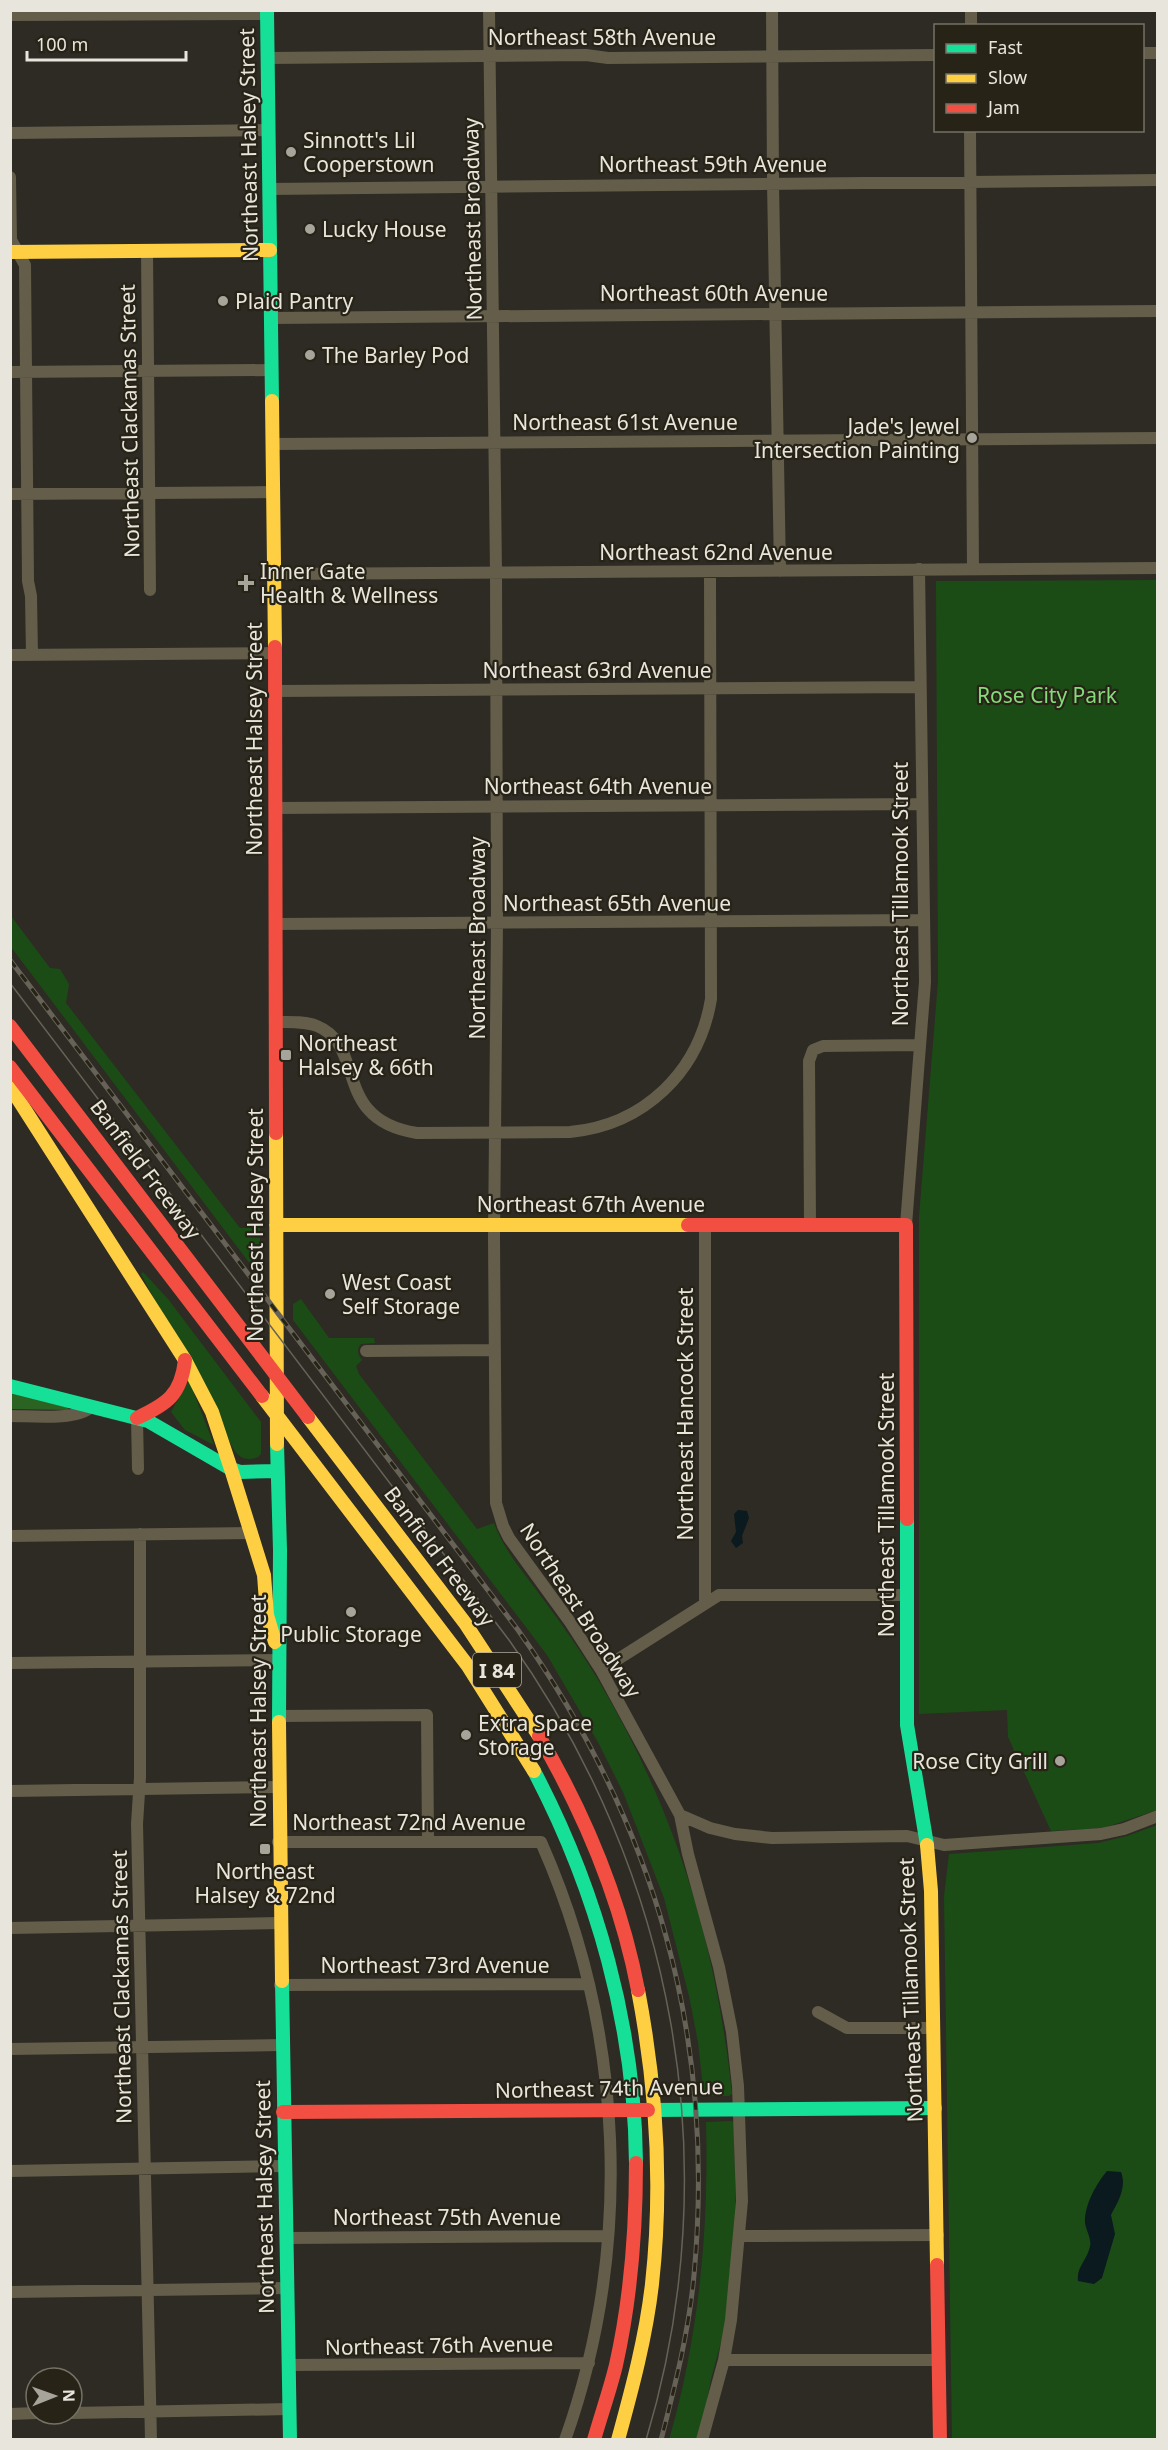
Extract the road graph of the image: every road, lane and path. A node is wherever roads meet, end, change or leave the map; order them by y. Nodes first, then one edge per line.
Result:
1 (489, 10) edge
2 (772, 10) edge
3 (267, 12) edge
4 (10, 15) edge
5 (934, 55) edge
6 (489, 56) junction
7 (772, 56) junction
8 (268, 58) junction
9 (269, 130) junction
10 (970, 132) edge
11 (10, 133) edge
12 (10, 177) edge
13 (1158, 180) edge
14 (970, 182) junction
15 (772, 183) junction
16 (491, 185) junction
17 (269, 189) junction
18 (270, 250) junction
19 (147, 251) junction
20 (14, 252) edge
21 (1158, 311) edge
22 (970, 312) junction
23 (777, 314) junction
24 (492, 315) junction
25 (271, 318) junction
26 (272, 370) junction
27 (10, 372) edge
28 (26, 372) junction
29 (148, 372) junction
30 (972, 438) junction
31 (1158, 438) edge
32 (778, 440) junction
33 (494, 442) junction
34 (273, 444) junction
35 (274, 492) junction
36 (10, 494) edge
37 (27, 494) junction
38 (149, 494) junction
39 (1158, 568) edge
40 (919, 569) junction
41 (973, 569) junction
42 (780, 571) junction
43 (496, 572) junction
44 (710, 573) junction
45 (274, 574) junction
46 (150, 590) dead end
47 (275, 653) junction
48 (10, 655) edge
49 (32, 655) junction
50 (920, 687) junction
51 (710, 688) junction
52 (497, 690) junction
53 (275, 691) junction
54 (922, 804) junction
55 (711, 805) junction
56 (497, 807) junction
57 (276, 808) junction
58 (711, 921) junction
59 (923, 921) junction
60 (497, 923) junction
61 (276, 924) junction
62 (276, 1022) junction
63 (10, 1026) edge
64 (920, 1044) junction
65 (10, 1067) edge
66 (10, 1088) edge
67 (495, 1134) junction
68 (276, 1225) junction
69 (494, 1225) junction
70 (705, 1225) junction
71 (810, 1225) junction
72 (906, 1225) junction
73 (495, 1350) junction
74 (366, 1351) dead end
75 (185, 1360) junction
76 (10, 1386) edge
77 (91, 1407) junction
78 (10, 1416) edge
79 (137, 1418) junction
80 (138, 1469) dead end
81 (231, 1469) junction
82 (277, 1471) junction
83 (252, 1533) junction
84 (140, 1534) junction
85 (10, 1536) edge
86 (907, 1595) junction
87 (705, 1602) junction
88 (280, 1660) junction
89 (139, 1661) junction
90 (10, 1663) edge
91 (602, 1670) junction
92 (278, 1716) junction
93 (278, 1787) junction
94 (139, 1789) junction
95 (10, 1791) edge
96 (680, 1815) junction
97 (1158, 1816) edge
98 (926, 1840) junction
99 (278, 1842) junction
100 (428, 1842) junction
101 (279, 1923) junction
102 (138, 1926) junction
103 (10, 1928) edge
104 (589, 1984) junction
105 (280, 1985) junction
106 (818, 2012) dead end
107 (934, 2028) junction
108 (282, 2045) junction
109 (141, 2047) junction
110 (10, 2049) edge
111 (735, 2108) junction
112 (935, 2108) junction
113 (614, 2109) junction
114 (283, 2112) junction
115 (284, 2166) junction
116 (144, 2169) junction
117 (10, 2171) edge
118 (938, 2235) junction
119 (608, 2236) junction
120 (740, 2236) junction
121 (286, 2238) junction
122 (286, 2288) junction
123 (148, 2290) junction
124 (10, 2292) edge
125 (724, 2360) junction
126 (939, 2360) junction
127 (589, 2363) junction
128 (288, 2365) junction
129 (289, 2409) junction
130 (150, 2412) junction
131 (84, 2413) edge
132 (151, 2439) edge
133 (290, 2439) edge
134 (565, 2439) edge
135 (594, 2439) edge
136 (618, 2439) edge
137 (702, 2439) edge
138 (940, 2439) edge

1 - 6 street, Northeast Broadway
2 - 7 street
3 - 4 street
3 - 8 main road, Northeast Halsey Street
5 - 7 street, Northeast 58th Avenue
6 - 7 street, Northeast 58th Avenue
6 - 8 street, Northeast 58th Avenue
6 - 16 street, Northeast Broadway
7 - 15 street
8 - 9 main road, Northeast Halsey Street
9 - 11 street
9 - 17 main road, Northeast Halsey Street
10 - 14 street
12 - 20 street
13 - 14 street, Northeast 59th Avenue
14 - 15 street, Northeast 59th Avenue
14 - 22 street
15 - 16 street, Northeast 59th Avenue
15 - 23 street
16 - 17 street, Northeast 59th Avenue
16 - 24 street, Northeast Broadway
17 - 18 main road, Northeast Halsey Street
18 - 19 main road
18 - 25 main road, Northeast Halsey Street
19 - 20 main road
19 - 29 street, Northeast Clackamas Street
20 - 28 street
21 - 22 street, Northeast 60th Avenue
22 - 23 street, Northeast 60th Avenue
22 - 30 street
23 - 24 street, Northeast 60th Avenue
23 - 32 street
24 - 25 street, Northeast 60th Avenue
24 - 33 street, Northeast Broadway
25 - 26 main road, Northeast Halsey Street
26 - 29 street
26 - 34 main road, Northeast Halsey Street
27 - 28 street
28 - 29 street
28 - 37 street
29 - 38 street, Northeast Clackamas Street
30 - 31 street, Northeast 61st Avenue
30 - 32 street, Northeast 61st Avenue
30 - 41 street
32 - 33 street, Northeast 61st Avenue
32 - 42 street
33 - 34 street, Northeast 61st Avenue
33 - 43 street, Northeast Broadway
34 - 35 main road, Northeast Halsey Street
35 - 38 street
35 - 45 main road, Northeast Halsey Street
36 - 37 street
37 - 38 street
37 - 49 street
38 - 46 street, Northeast Clackamas Street
39 - 41 street, Northeast 62nd Avenue
40 - 41 street, Northeast 62nd Avenue
40 - 42 street, Northeast 62nd Avenue
40 - 50 street, Northeast Tillamook Street
42 - 44 street, Northeast 62nd Avenue
43 - 44 street, Northeast 62nd Avenue
43 - 45 street, Northeast 62nd Avenue
43 - 52 street, Northeast Broadway
44 - 51 street
45 - 47 main road, Northeast Halsey Street
47 - 49 street
47 - 53 main road, Northeast Halsey Street
48 - 49 street
50 - 51 street, Northeast 63rd Avenue
50 - 54 street, Northeast Tillamook Street
51 - 52 street, Northeast 63rd Avenue
51 - 55 street
52 - 53 street, Northeast 63rd Avenue
52 - 56 street, Northeast Broadway
53 - 57 main road, Northeast Halsey Street
54 - 55 street, Northeast 64th Avenue
54 - 59 street, Northeast Tillamook Street
55 - 56 street, Northeast 64th Avenue
55 - 58 street
56 - 57 street, Northeast 64th Avenue
56 - 60 street, Northeast Broadway
57 - 61 main road, Northeast Halsey Street
58 - 59 street, Northeast 65th Avenue
58 - 60 street, Northeast 65th Avenue
58 - 67 street
59 - 64 street, Northeast Tillamook Street
60 - 61 street, Northeast 65th Avenue
60 - 67 street, Northeast Broadway
61 - 62 main road, Northeast Halsey Street
62 - 67 street
62 - 68 main road, Northeast Halsey Street
63 - 136 main road, Banfield Freeway / I 84
64 - 71 street
64 - 72 street, Northeast Tillamook Street
65 - 135 main road, Banfield Freeway / I 84
66 - 75 main road
67 - 69 street, Northeast Broadway
68 - 69 main road, Northeast 67th Avenue
68 - 82 main road, Northeast Halsey Street
69 - 70 main road, Northeast 67th Avenue
69 - 73 street, Northeast Broadway
70 - 71 main road, Northeast 67th Avenue
70 - 87 street, Northeast Hancock Street
71 - 72 main road, Northeast 67th Avenue
72 - 86 main road, Northeast Tillamook Street
73 - 74 street
73 - 91 street, Northeast Broadway
75 - 79 main road
75 - 81 main road
76 - 77 main road
77 - 78 street
77 - 79 main road
79 - 80 street
79 - 81 main road
81 - 82 main road
81 - 83 main road
82 - 88 main road, Northeast Halsey Street
83 - 84 street
83 - 88 main road
84 - 85 street
84 - 89 street, Northeast Clackamas Street
86 - 87 street
86 - 98 main road, Northeast Tillamook Street
87 - 91 street
88 - 89 street
88 - 92 main road, Northeast Halsey Street
89 - 90 street
89 - 94 street, Northeast Clackamas Street
91 - 96 street, Northeast Broadway
92 - 93 main road, Northeast Halsey Street
92 - 100 street
93 - 94 street
93 - 99 main road, Northeast Halsey Street
94 - 95 street
94 - 102 street, Northeast Clackamas Street
96 - 98 street
96 - 111 street, Northeast Broadway
97 - 98 street
98 - 107 main road, Northeast Tillamook Street
99 - 100 street, Northeast 72nd Avenue
99 - 101 main road, Northeast Halsey Street
100 - 104 street, Northeast 72nd Avenue
101 - 102 street
101 - 105 main road, Northeast Halsey Street
102 - 103 street
102 - 109 street, Northeast Clackamas Street
104 - 105 street, Northeast 73rd Avenue
104 - 113 street
105 - 108 main road, Northeast Halsey Street
106 - 107 street
107 - 112 main road, Northeast Tillamook Street
108 - 109 street
108 - 114 main road, Northeast Halsey Street
109 - 110 street
109 - 116 street, Northeast Clackamas Street
111 - 112 main road, Northeast 74th Avenue
111 - 113 main road, Northeast 74th Avenue
111 - 120 street, Northeast Broadway
112 - 118 main road, Northeast Tillamook Street
113 - 114 main road, Northeast 74th Avenue
113 - 119 street
114 - 115 main road, Northeast Halsey Street
115 - 116 street
115 - 121 main road, Northeast Halsey Street
116 - 117 street
116 - 123 street, Northeast Clackamas Street
118 - 120 street
118 - 126 main road, Northeast Tillamook Street
119 - 121 street, Northeast 75th Avenue
119 - 127 street
120 - 125 street, Northeast Broadway
121 - 122 main road, Northeast Halsey Street
122 - 123 street
122 - 128 main road, Northeast Halsey Street
123 - 124 street
123 - 130 street, Northeast Clackamas Street
125 - 126 street
125 - 137 street, Northeast Broadway
126 - 138 main road, Northeast Tillamook Street
127 - 128 street, Northeast 76th Avenue
127 - 134 street
128 - 129 main road, Northeast Halsey Street
129 - 130 street
129 - 133 main road, Northeast Halsey Street
130 - 131 street
130 - 132 street, Northeast Clackamas Street

